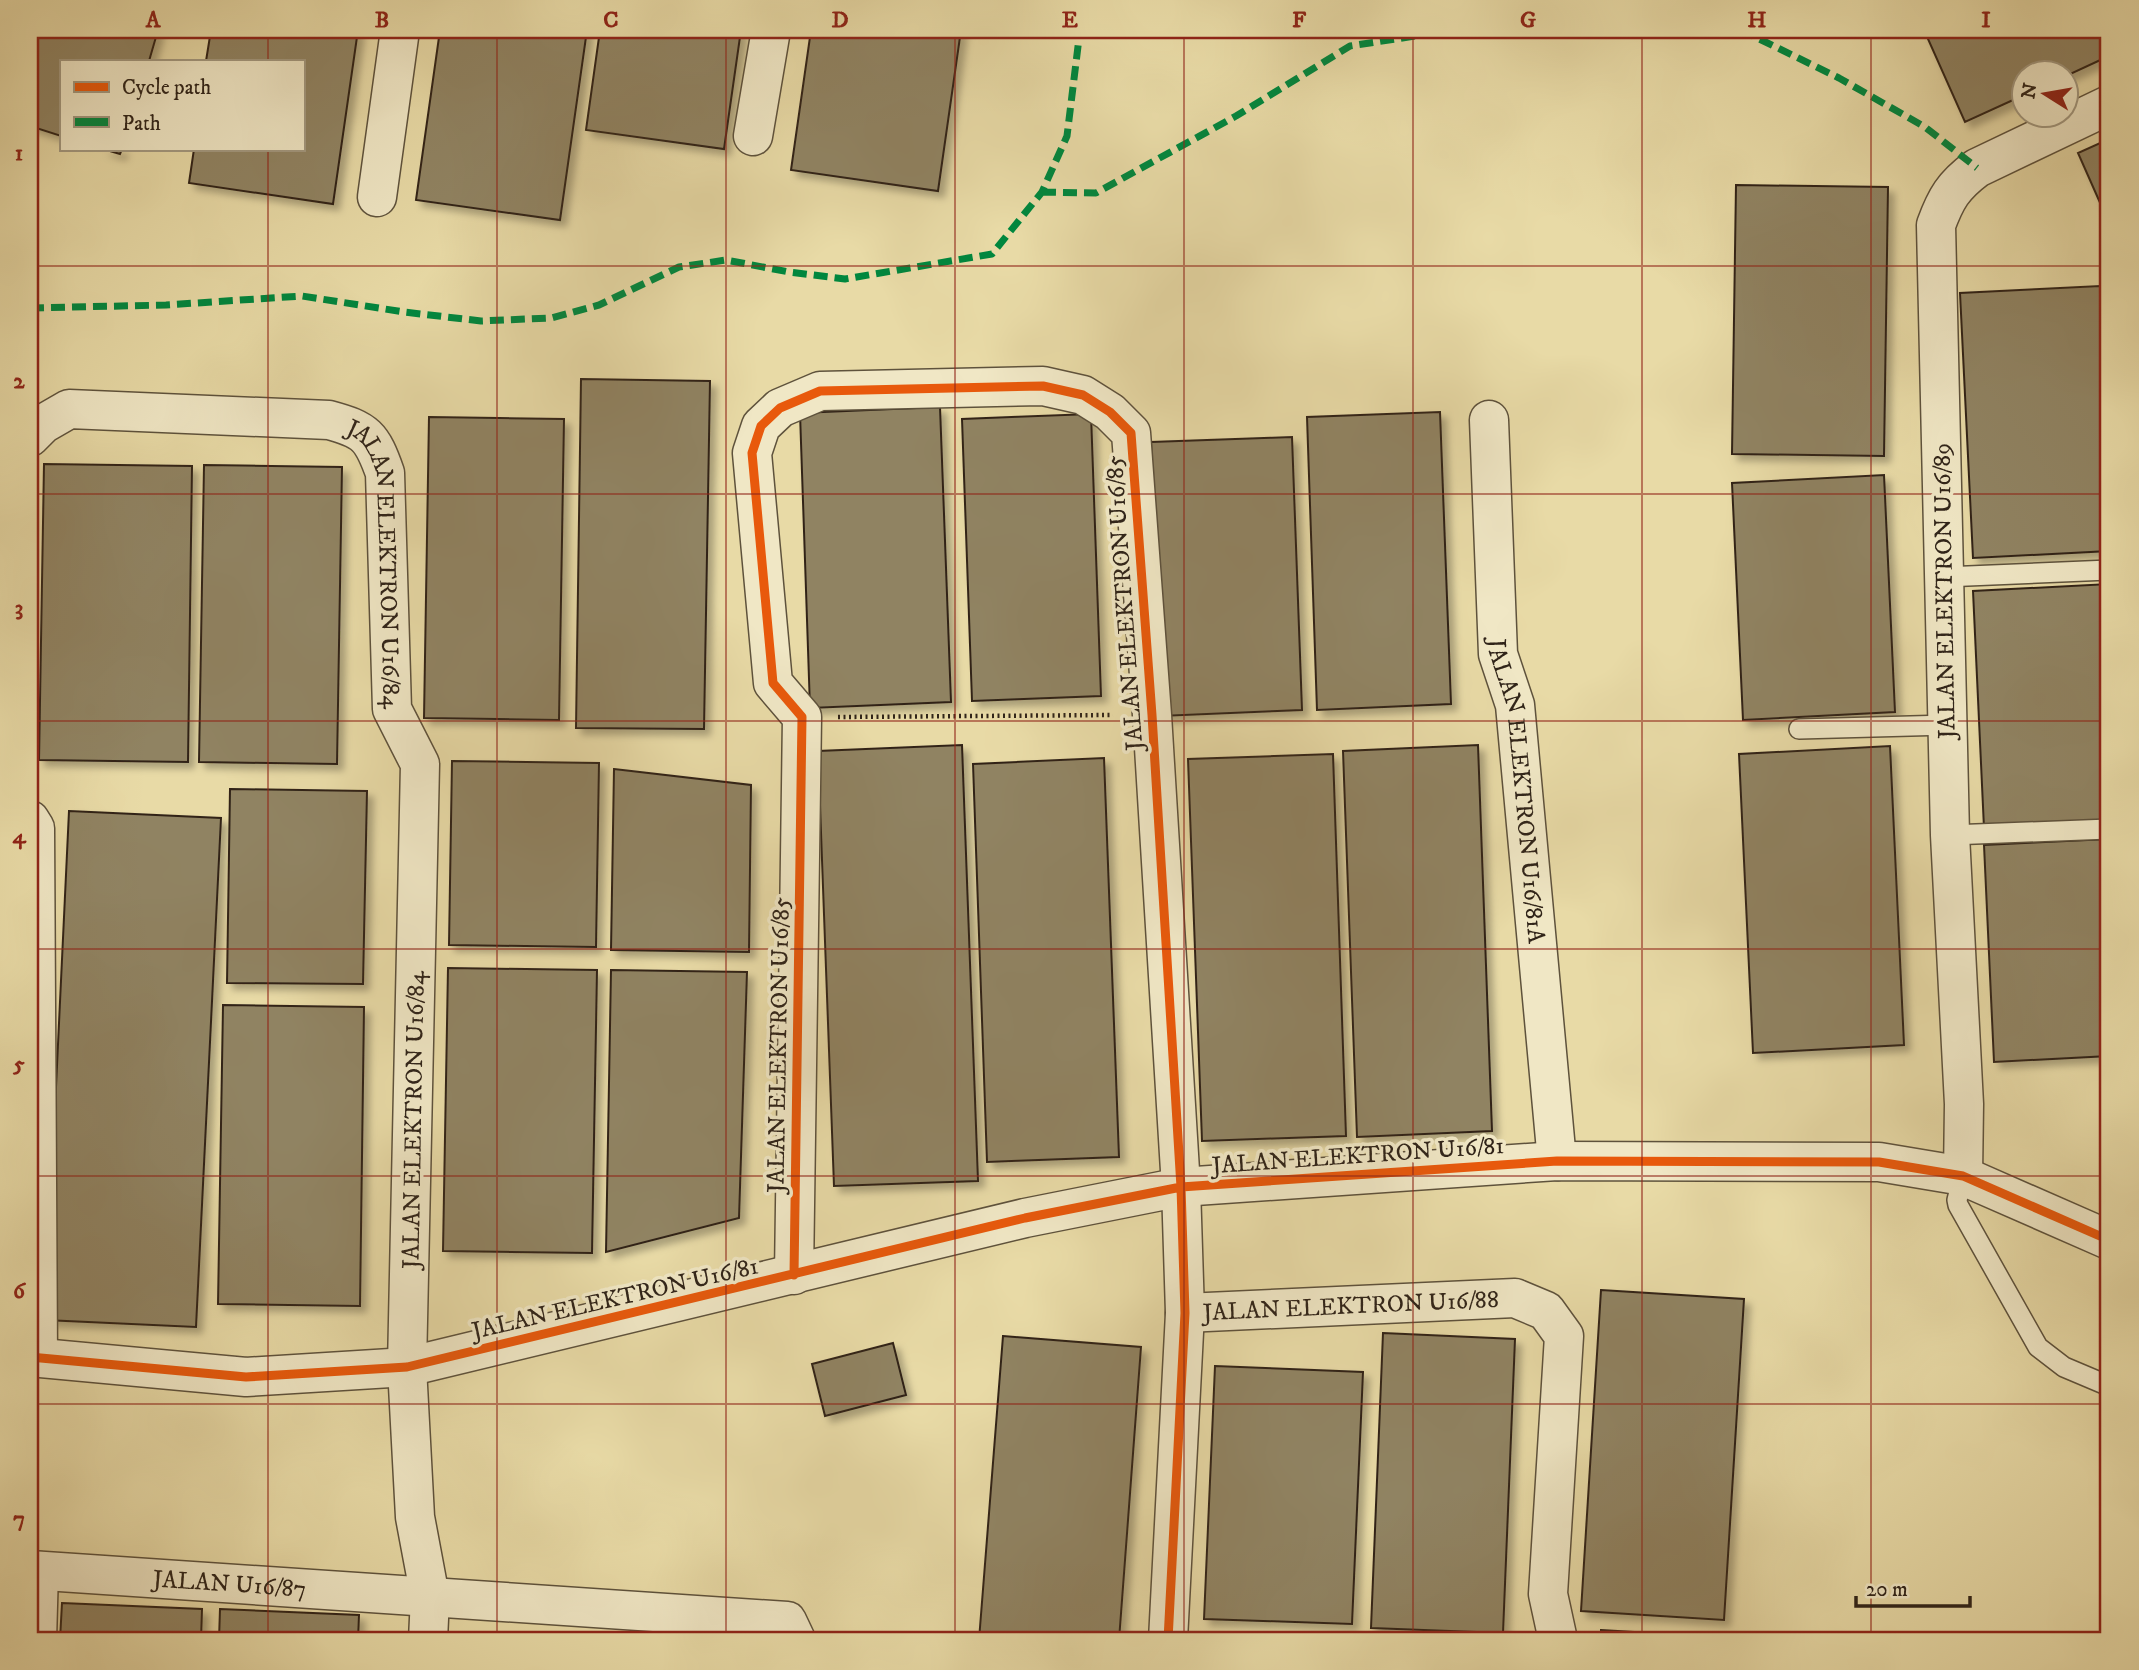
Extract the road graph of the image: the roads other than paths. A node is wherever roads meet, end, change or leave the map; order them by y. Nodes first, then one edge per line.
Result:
1 (400, 30) edge
2 (771, 30) edge
3 (2109, 105) edge
4 (753, 136) dead end
5 (377, 197) dead end
6 (1489, 420) dead end
7 (30, 437) edge
8 (2109, 570) edge
9 (1944, 577) junction
10 (1948, 725) junction
11 (1800, 729) dead end
12 (30, 820) edge
13 (2109, 829) edge
14 (1950, 835) junction
15 (1557, 1161) junction
16 (1963, 1176) junction
17 (1181, 1187) junction
18 (2109, 1240) edge
19 (794, 1275) junction
20 (1185, 1314) junction
21 (34, 1357) edge
22 (407, 1367) junction
23 (2109, 1386) edge
24 (35, 1570) edge
25 (430, 1597) junction
26 (37, 1640) edge
27 (428, 1640) edge
28 (796, 1640) edge
29 (1168, 1640) edge
30 (1558, 1640) edge

1 - 5 street
2 - 4 street
3 - 9 street, JALAN ELEKTRON U16/89
6 - 15 street, JALAN ELEKTRON U16/81A
7 - 22 street, JALAN ELEKTRON U16/84
8 - 9 lane
9 - 10 street, JALAN ELEKTRON U16/89
10 - 11 lane
10 - 14 street, JALAN ELEKTRON U16/89
12 - 21 street
13 - 14 lane
14 - 16 street, JALAN ELEKTRON U16/89
15 - 16 street, JALAN ELEKTRON U16/81
15 - 17 street, JALAN ELEKTRON U16/81
16 - 18 street, JALAN ELEKTRON U16/81
16 - 23 lane
17 - 19 street, JALAN ELEKTRON U16/81
17 - 19 street, JALAN ELEKTRON U16/85
17 - 20 street, JALAN ELEKTRON U16/85
19 - 22 street, JALAN ELEKTRON U16/81
20 - 29 street, JALAN ELEKTRON U16/88
20 - 30 street, JALAN ELEKTRON U16/88
21 - 22 street, JALAN ELEKTRON U16/81
22 - 25 street, JALAN ELEKTRON U16/84
24 - 25 street, JALAN U16/87
24 - 26 street
25 - 27 street, JALAN ELEKTRON U16/84
25 - 28 street, JALAN U16/87

